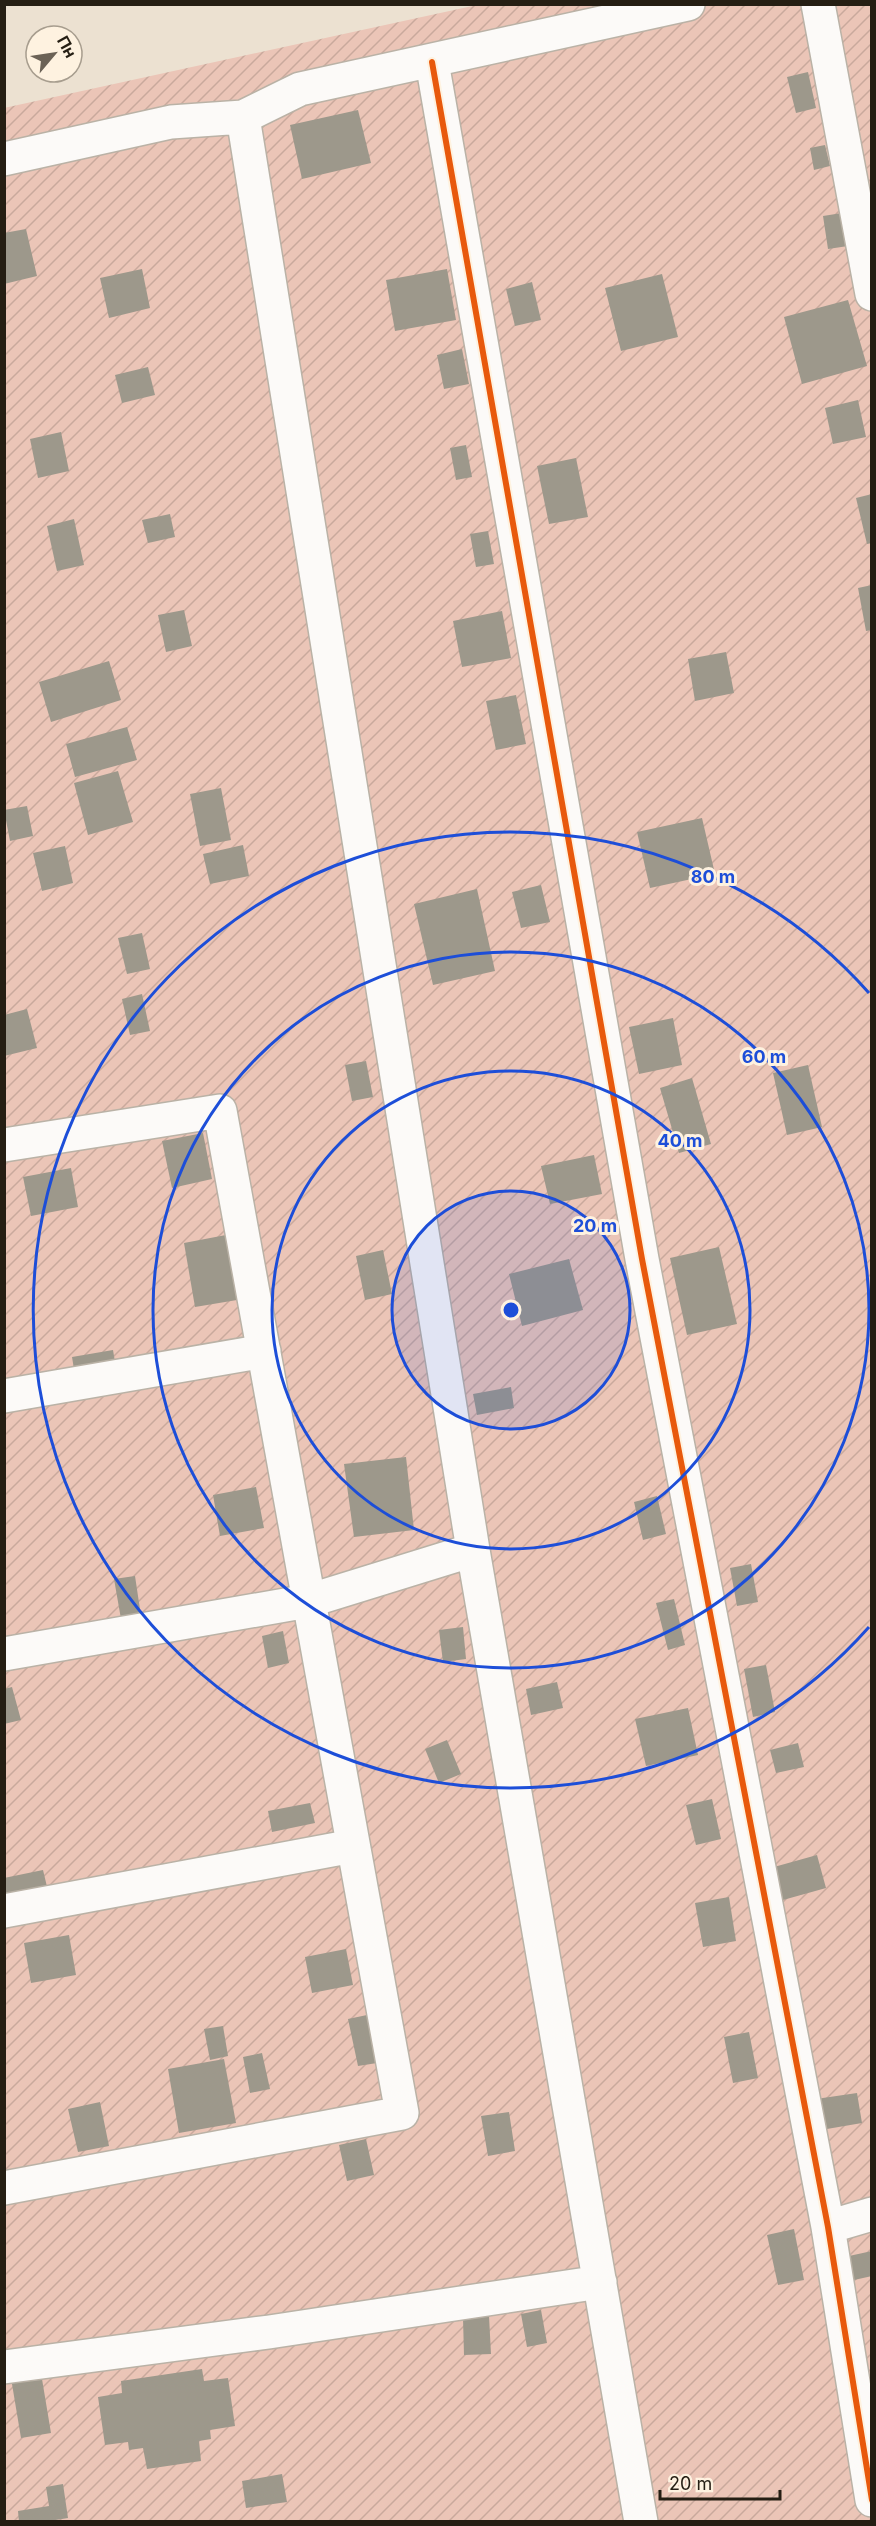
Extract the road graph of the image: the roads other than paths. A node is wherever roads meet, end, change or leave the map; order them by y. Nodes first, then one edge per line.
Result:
1 (688, 4) edge
2 (818, 4) edge
3 (432, 62) junction
4 (243, 117) junction
5 (4, 159) edge
6 (872, 294) edge
7 (4, 1145) edge
8 (264, 1351) junction
9 (4, 1396) edge
10 (473, 1550) junction
11 (308, 1601) junction
12 (4, 1654) edge
13 (353, 1846) junction
14 (4, 1911) edge
15 (4, 2188) edge
16 (872, 2214) edge
17 (828, 2227) junction
18 (600, 2282) junction
19 (4, 2367) edge
20 (872, 2500) edge
21 (641, 2522) edge

1 - 3 street
2 - 6 street
3 - 4 street
3 - 17 street
4 - 5 street
4 - 10 street
7 - 8 street
8 - 9 street
8 - 11 street
10 - 11 street
10 - 18 street
11 - 12 street
11 - 13 street
13 - 14 street
13 - 15 street
16 - 17 street
17 - 20 street
18 - 19 street
18 - 21 street

